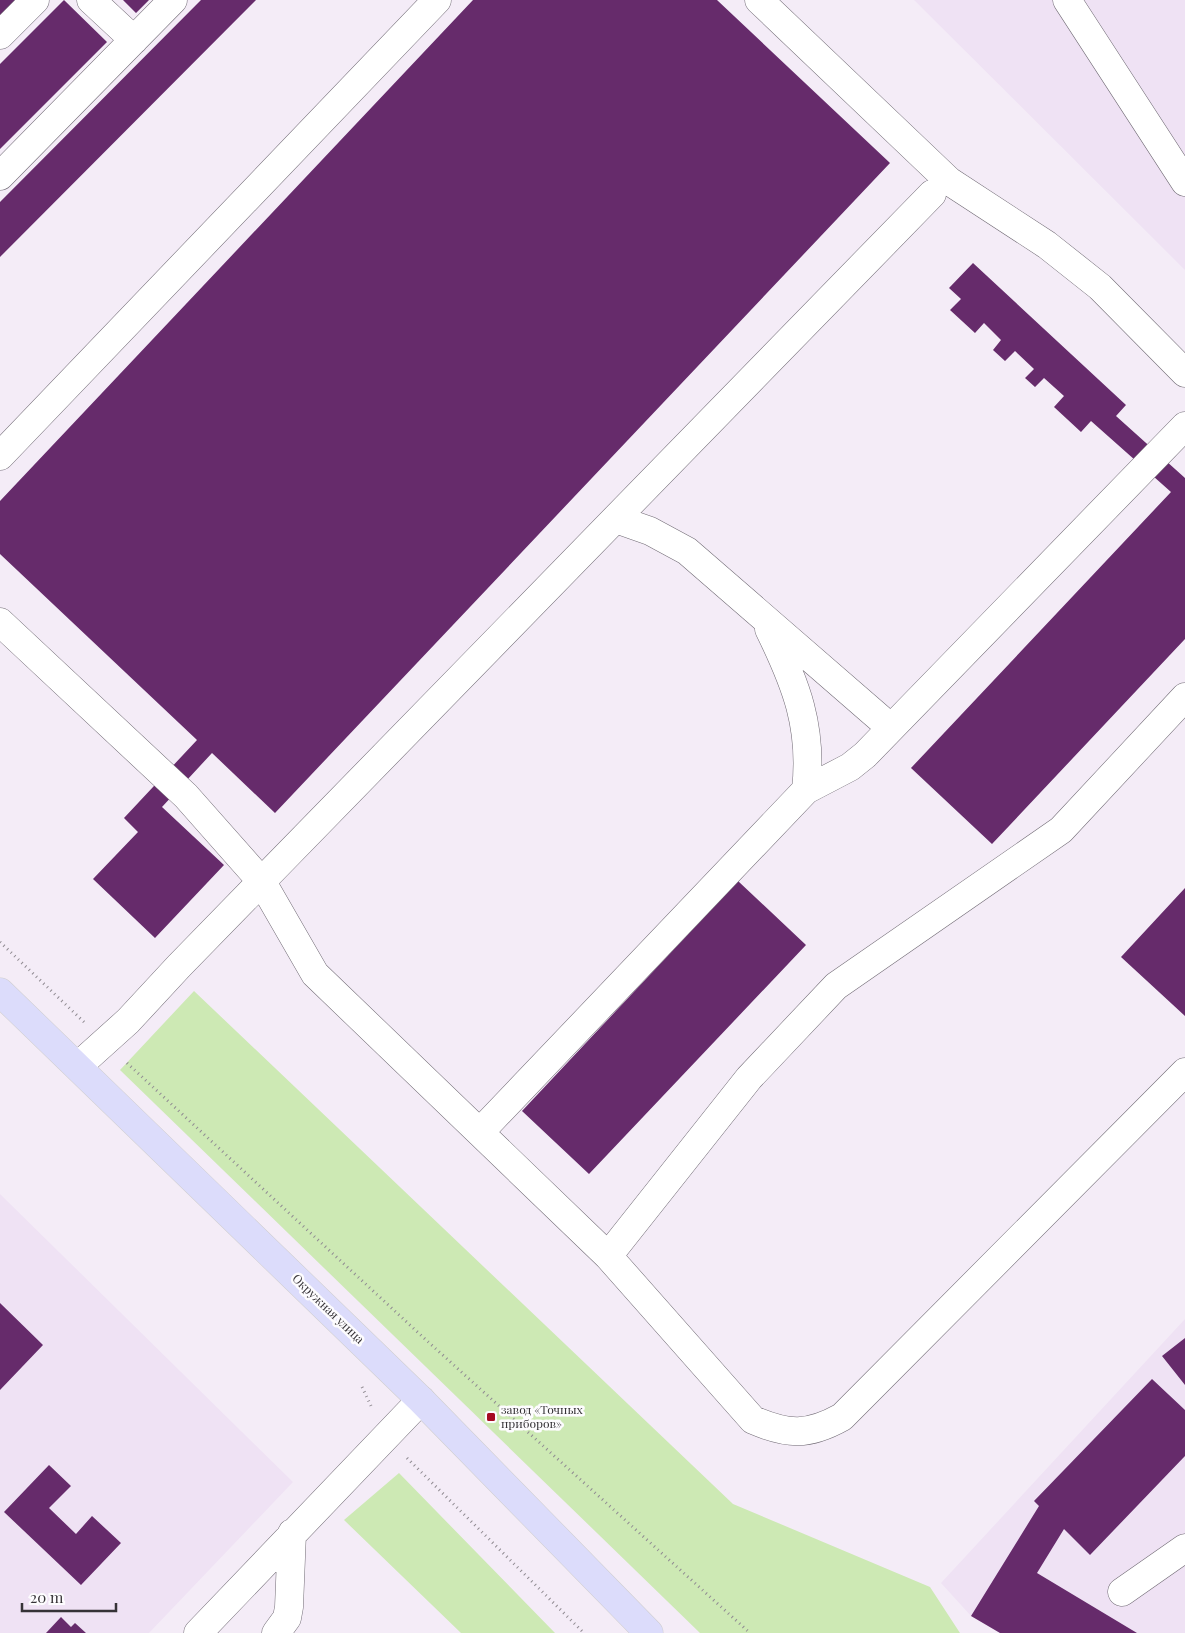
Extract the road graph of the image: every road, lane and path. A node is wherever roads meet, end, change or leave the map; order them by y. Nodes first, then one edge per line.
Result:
1 (35, 0) edge
2 (91, 0) edge
3 (173, 0) edge
4 (438, 0) edge
5 (759, 0) edge
6 (1067, 0) edge
7 (0, 35) edge
8 (134, 40) junction
9 (0, 176) edge
10 (1185, 182) edge
11 (932, 194) dead end
12 (1185, 373) edge
13 (1185, 426) edge
14 (0, 456) edge
15 (616, 519) junction
16 (764, 620) junction
17 (0, 622) edge
18 (1185, 697) edge
19 (891, 728) junction
20 (806, 790) junction
21 (262, 882) junction
22 (0, 942) edge
23 (0, 992) edge
24 (105, 1042) junction
25 (78, 1066) junction
26 (1185, 1072) edge
27 (480, 1132) junction
28 (608, 1256) junction
29 (422, 1400) junction
30 (386, 1437) junction
31 (292, 1533) junction
32 (1185, 1548) edge
33 (1122, 1592) dead end
34 (288, 1628) edge
35 (198, 1633) edge
36 (584, 1633) edge
37 (648, 1633) edge
38 (750, 1633) edge

1 - 7 lane
2 - 8 lane
3 - 8 lane
4 - 14 lane
5 - 12 lane
6 - 10 lane
8 - 9 lane
11 - 15 lane
13 - 19 lane
15 - 16 lane
15 - 21 lane
16 - 19 lane
16 - 20 lane
17 - 21 lane
18 - 28 lane
19 - 20 lane
20 - 27 lane
21 - 24 lane
21 - 27 lane
22 - 24 path
23 - 25 main road, Окружная улица
24 - 25 lane
24 - 38 path
25 - 29 main road, Окружная улица
26 - 28 lane
27 - 28 lane
29 - 30 lane
29 - 37 main road, Окружная улица
30 - 31 lane
30 - 36 path
31 - 34 lane
31 - 35 lane
32 - 33 lane

